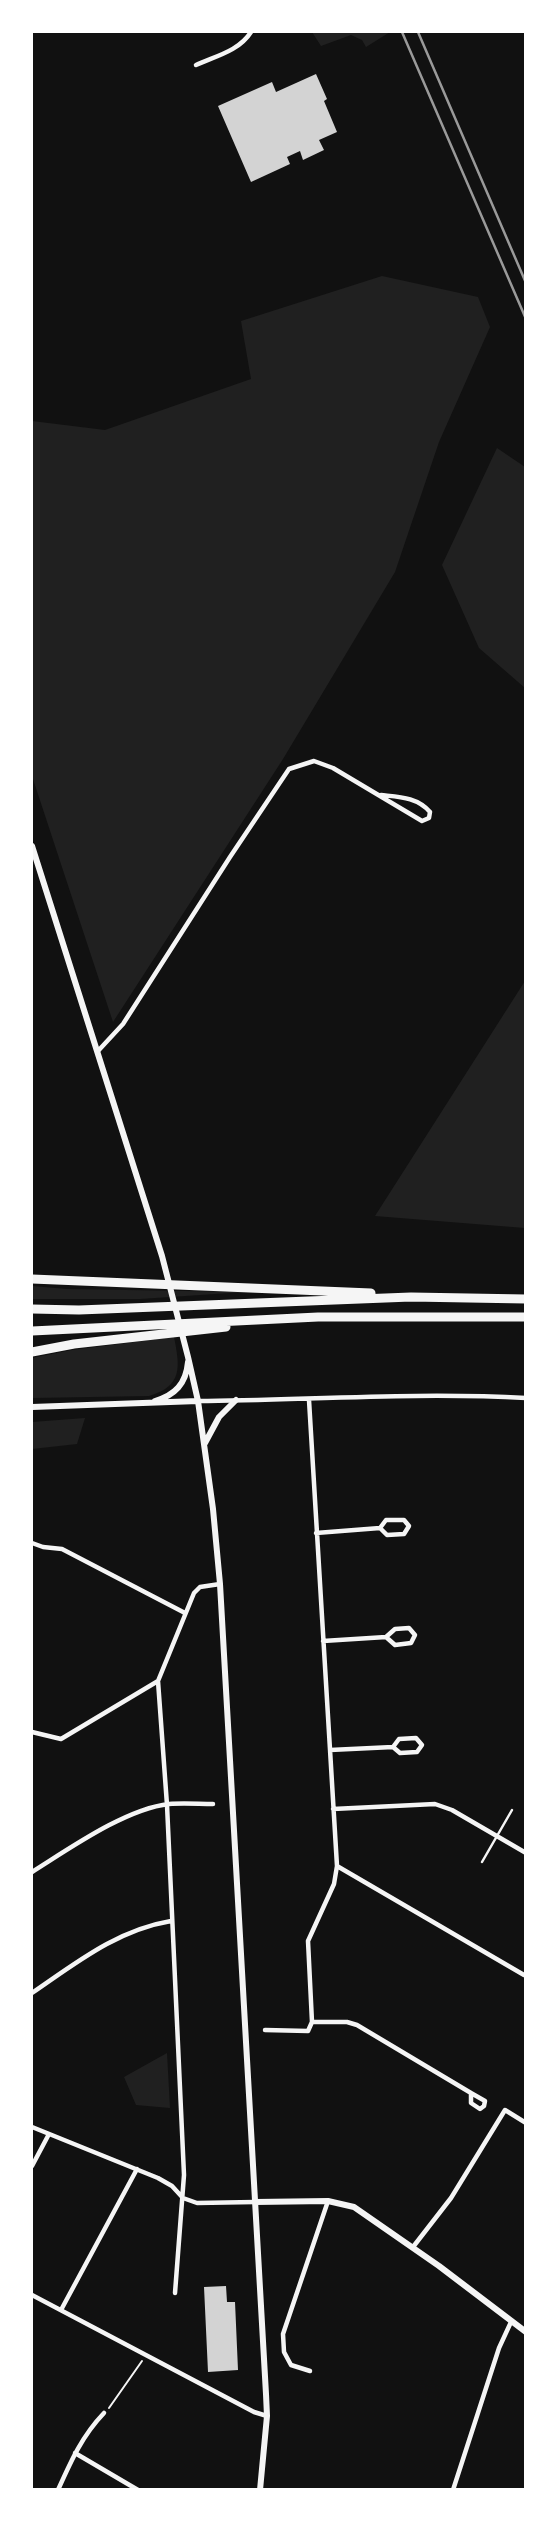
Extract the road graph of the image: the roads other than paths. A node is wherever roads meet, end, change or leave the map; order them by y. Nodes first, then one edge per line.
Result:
1 (251, 32) edge
2 (196, 65) dead end
3 (380, 795) junction
4 (32, 846) edge
5 (98, 1051) junction
6 (32, 1279) edge
7 (411, 1297) junction
8 (526, 1299) edge
9 (32, 1309) edge
10 (318, 1317) junction
11 (526, 1317) edge
12 (32, 1331) edge
13 (32, 1352) edge
14 (188, 1357) junction
15 (526, 1398) edge
16 (309, 1400) junction
17 (198, 1401) junction
18 (236, 1401) junction
19 (141, 1404) junction
20 (32, 1407) edge
21 (204, 1444) junction
22 (380, 1528) junction
23 (316, 1533) junction
24 (32, 1543) edge
25 (220, 1584) junction
26 (185, 1613) junction
27 (386, 1637) junction
28 (323, 1641) junction
29 (158, 1681) junction
30 (32, 1732) edge
31 (393, 1746) junction
32 (331, 1750) junction
33 (213, 1804) dead end
34 (167, 1805) junction
35 (333, 1809) junction
36 (512, 1810) dead end
37 (497, 1836) junction
38 (526, 1853) edge
39 (482, 1862) dead end
40 (337, 1866) junction
41 (32, 1871) edge
42 (171, 1921) junction
43 (524, 1975) edge
44 (32, 1993) edge
45 (312, 2022) junction
46 (265, 2030) dead end
47 (471, 2092) dead end
48 (526, 2123) edge
49 (32, 2127) edge
50 (49, 2134) junction
51 (32, 2166) edge
52 (137, 2169) junction
53 (183, 2198) junction
54 (328, 2201) junction
55 (255, 2202) junction
56 (413, 2247) junction
57 (175, 2293) dead end
58 (32, 2295) edge
59 (61, 2310) junction
60 (511, 2322) junction
61 (526, 2332) edge
62 (310, 2371) dead end
63 (104, 2413) road end
64 (267, 2416) junction
65 (75, 2453) junction
66 (58, 2490) edge
67 (138, 2490) edge
68 (260, 2490) edge
69 (453, 2490) edge

1 - 2 street
3 - 3 street
3 - 5 street
4 - 5 main road
5 - 14 main road
6 - 7 highway
7 - 8 highway
7 - 9 highway
10 - 11 highway
10 - 12 highway
10 - 13 highway
14 - 17 main road
14 - 19 main road
15 - 16 street
16 - 18 street
16 - 23 street
17 - 18 street
17 - 19 main road
17 - 21 main road
18 - 21 main road
19 - 20 main road
21 - 25 main road
22 - 22 street
22 - 23 street
23 - 28 street
24 - 26 street
25 - 26 street
25 - 55 main road
26 - 29 street
27 - 27 street
27 - 28 street
28 - 32 street
29 - 30 street
29 - 34 street
31 - 31 street
31 - 32 street
32 - 35 street
33 - 34 street
34 - 41 street
34 - 42 street
35 - 37 street
35 - 40 street
36 - 37 lane
37 - 38 street
37 - 39 lane
40 - 43 street
40 - 45 street
42 - 44 street
42 - 53 street
45 - 46 street
45 - 47 street
48 - 56 street
49 - 50 street
50 - 51 street
50 - 52 street
52 - 53 street
52 - 59 street
53 - 55 street
53 - 57 street
54 - 55 main road
54 - 56 main road
54 - 62 street
55 - 64 main road
56 - 60 main road
58 - 59 street
59 - 64 street
60 - 61 main road
60 - 69 street
63 - 65 street
64 - 68 main road
65 - 66 street
65 - 67 street

